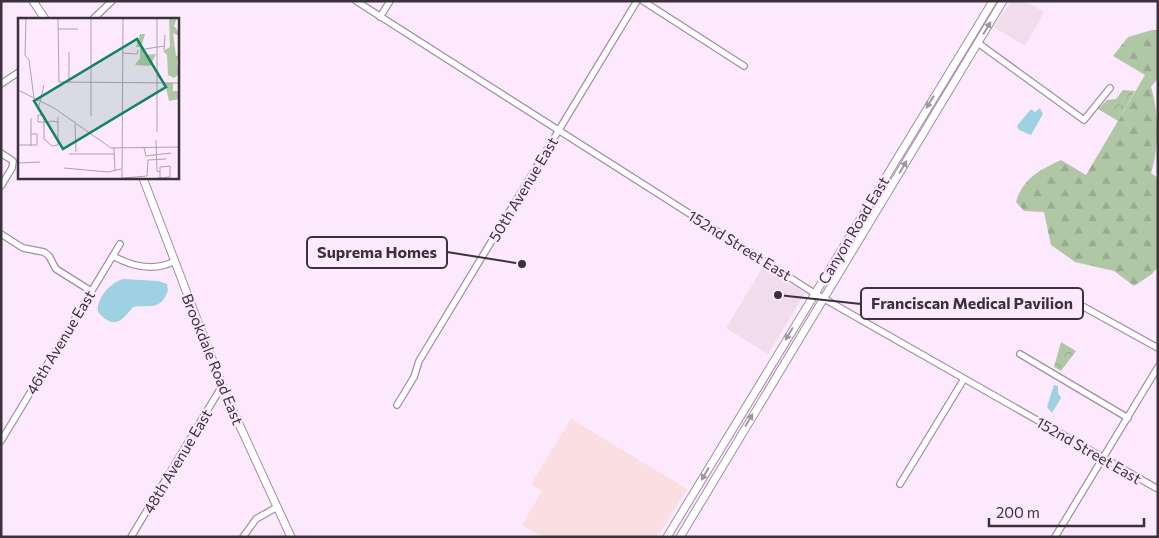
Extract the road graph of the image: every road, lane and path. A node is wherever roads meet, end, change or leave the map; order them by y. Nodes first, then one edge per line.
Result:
1 (33, 1) edge
2 (112, 1) edge
3 (356, 1) edge
4 (390, 1) edge
5 (637, 1) edge
6 (642, 1) edge
7 (993, 1) edge
8 (1003, 1) edge
9 (380, 17) junction
10 (44, 18) edge
11 (94, 18) edge
12 (978, 43) junction
13 (963, 49) junction
14 (744, 66) dead end
15 (18, 73) edge
16 (1, 84) edge
17 (952, 85) junction
18 (1110, 88) dead end
19 (558, 130) junction
20 (1, 153) edge
21 (143, 179) edge
22 (1, 186) edge
23 (1, 234) edge
24 (120, 244) dead end
25 (113, 256) junction
26 (175, 261) junction
27 (91, 291) junction
28 (814, 293) junction
29 (822, 298) junction
30 (1084, 307) dead end
31 (1158, 348) edge
32 (1020, 354) dead end
33 (1158, 367) edge
34 (964, 379) junction
35 (222, 386) junction
36 (397, 405) dead end
37 (1128, 418) junction
38 (1, 442) edge
39 (1104, 458) junction
40 (900, 484) dead end
41 (1158, 489) edge
42 (277, 507) junction
43 (131, 537) edge
44 (243, 537) edge
45 (291, 537) edge
46 (668, 537) edge
47 (680, 537) edge
48 (1055, 537) edge

1 - 10 main road
2 - 11 street
3 - 9 street, 152nd Street East
4 - 9 street
5 - 19 street, 50th Avenue East
6 - 14 street
7 - 13 main road, Canyon Road East
12 -> 8 main road, Canyon Road East
9 - 19 street, 152nd Street East
12 - 17 main road, Canyon Road East
12 - 18 street
13 - 17 main road
13 -> 28 main road, Canyon Road East
15 - 16 street
29 -> 17 main road, Canyon Road East
19 - 28 street, 152nd Street East
19 - 36 street, 50th Avenue East
20 - 22 street
21 - 26 main road, Brookdale Road East
23 - 27 street
24 - 25 street, 46th Avenue East
25 - 26 street
25 - 27 street, 46th Avenue East
26 - 35 main road, Brookdale Road East
27 - 38 street, 46th Avenue East
28 - 29 street, 152nd Street East
28 -> 46 main road, Canyon Road East
29 - 34 street, 152nd Street East
47 -> 29 main road, Canyon Road East
30 - 31 street
32 - 37 street
33 - 37 street
34 - 39 street, 152nd Street East
34 - 40 street
35 - 42 main road, Brookdale Road East
35 - 43 street, 48th Avenue East
37 - 39 street
39 - 41 street, 152nd Street East
39 - 48 street
42 - 44 street
42 - 45 main road, Brookdale Road East

